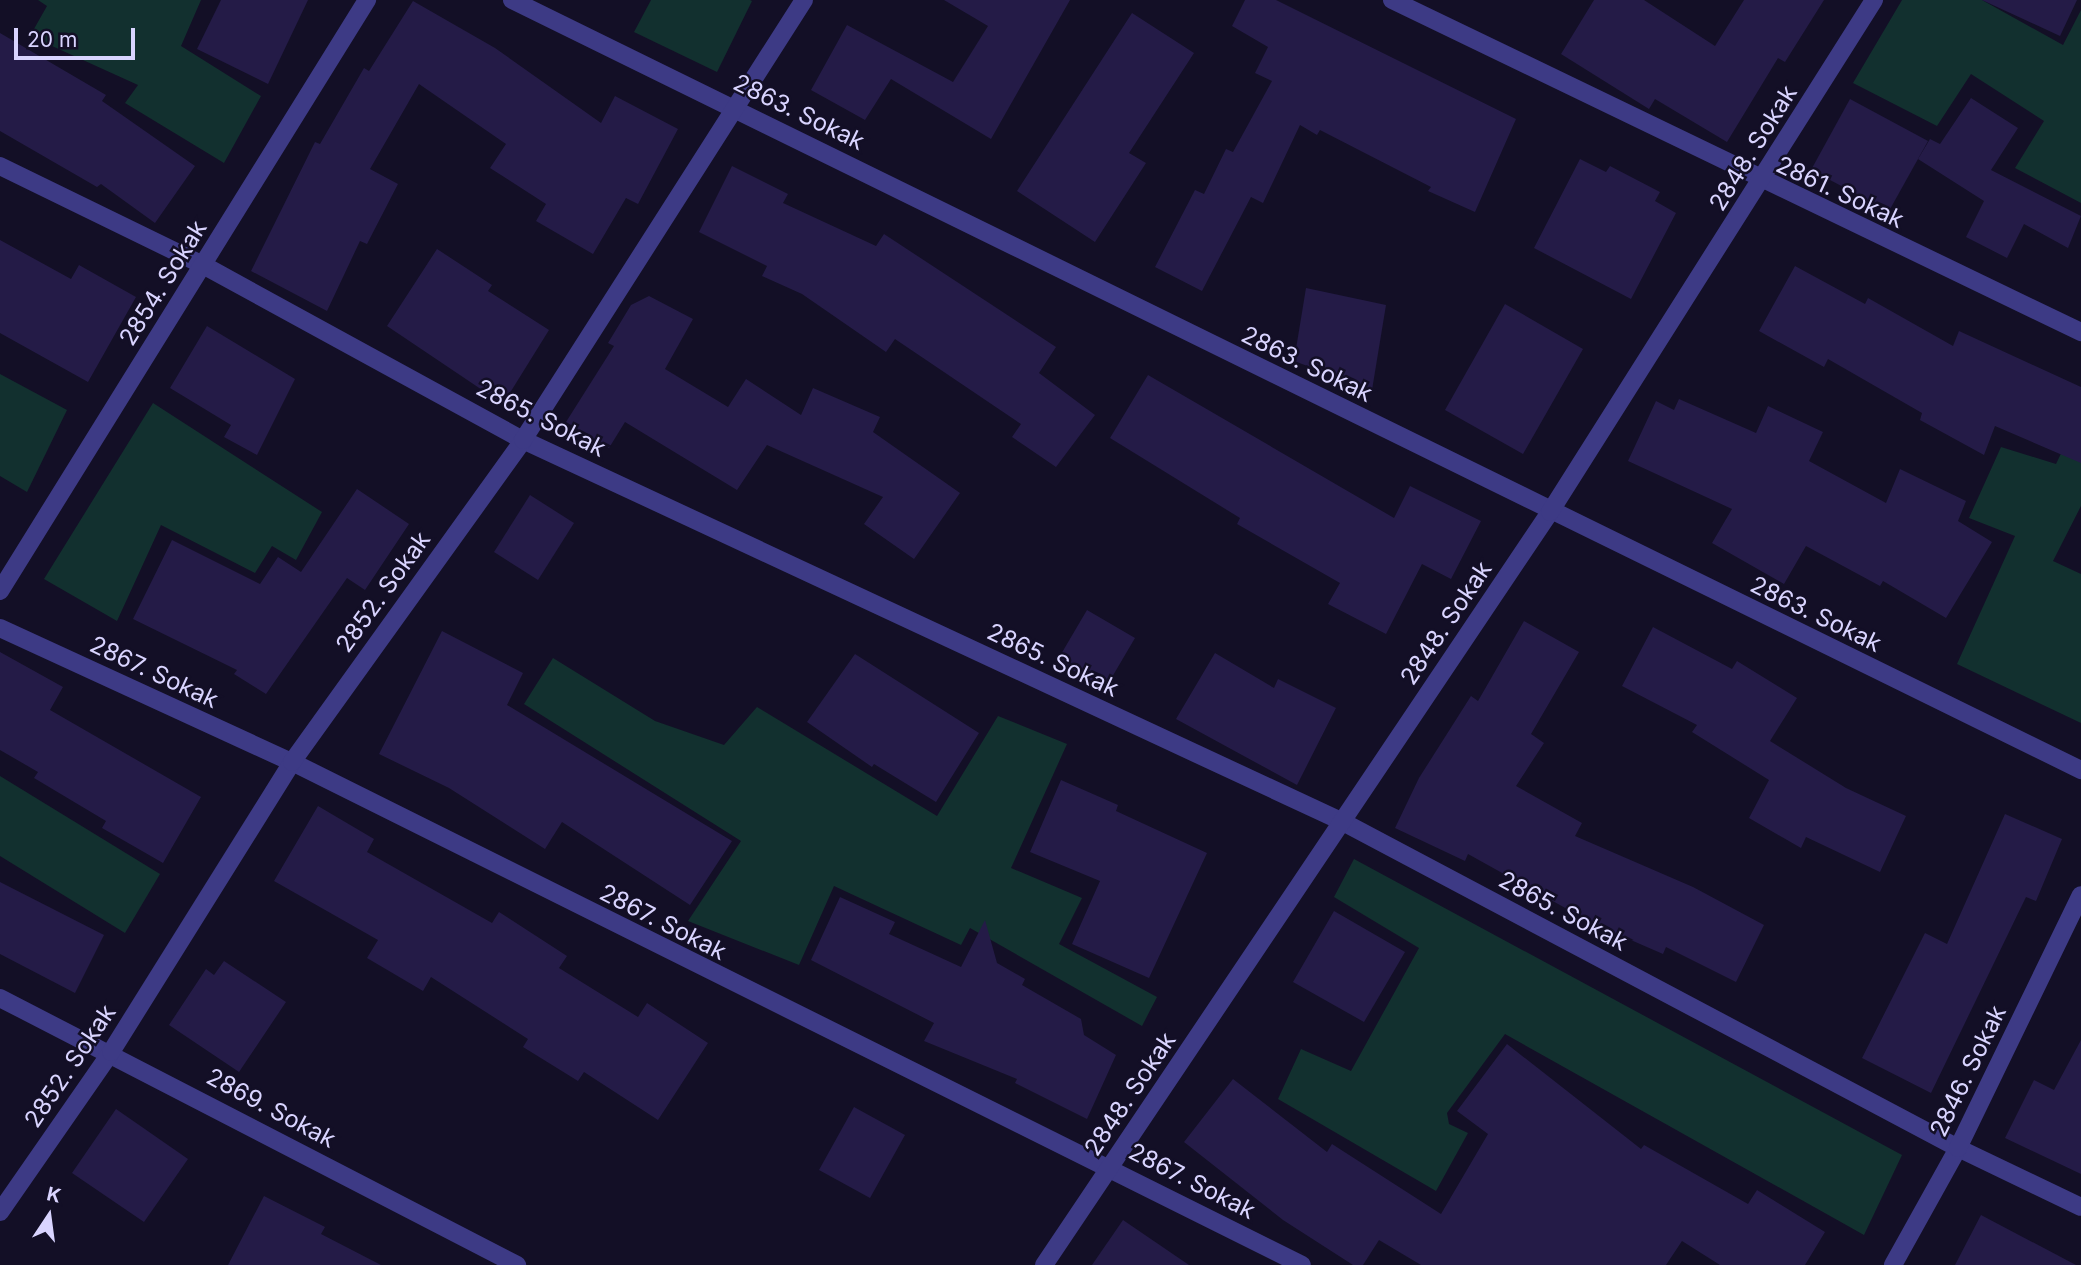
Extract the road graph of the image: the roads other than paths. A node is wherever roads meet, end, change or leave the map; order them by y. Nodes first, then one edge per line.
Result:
1 (368, 0) edge
2 (512, 0) edge
3 (804, 0) edge
4 (1392, 0) edge
5 (1874, 0) edge
6 (736, 108) junction
7 (0, 166) edge
8 (1762, 182) junction
9 (203, 265) junction
10 (2081, 332) edge
11 (523, 440) junction
12 (1550, 512) junction
13 (0, 591) edge
14 (0, 628) edge
15 (292, 762) junction
16 (2081, 770) edge
17 (1343, 822) junction
18 (2081, 895) edge
19 (0, 998) edge
20 (111, 1052) junction
21 (1958, 1148) junction
22 (1110, 1166) junction
23 (2081, 1208) edge
24 (0, 1212) edge
25 (517, 1265) edge
26 (1044, 1265) edge
27 (1302, 1265) edge
28 (1893, 1265) edge

1 - 9 street, 2854. Sokak
2 - 6 street, 2863. Sokak
3 - 6 street, 2852. Sokak
4 - 8 street, 2861. Sokak
5 - 8 street, 2848. Sokak
6 - 11 street, 2852. Sokak
6 - 12 street, 2863. Sokak
7 - 9 street, 2865. Sokak
8 - 10 street, 2861. Sokak
8 - 12 street, 2848. Sokak
9 - 11 street, 2865. Sokak
9 - 13 street, 2854. Sokak
11 - 15 street, 2852. Sokak
11 - 17 street, 2865. Sokak
12 - 16 street, 2863. Sokak
12 - 17 street, 2848. Sokak
14 - 15 street, 2867. Sokak
15 - 20 street, 2852. Sokak
15 - 22 street, 2867. Sokak
17 - 21 street, 2865. Sokak
17 - 22 street, 2848. Sokak
18 - 21 street, 2846. Sokak
19 - 20 street, 2869. Sokak
20 - 24 street, 2852. Sokak
20 - 25 street, 2869. Sokak
21 - 23 street, 2865. Sokak
21 - 28 street, 2846. Sokak
22 - 26 street, 2848. Sokak
22 - 27 street, 2867. Sokak

